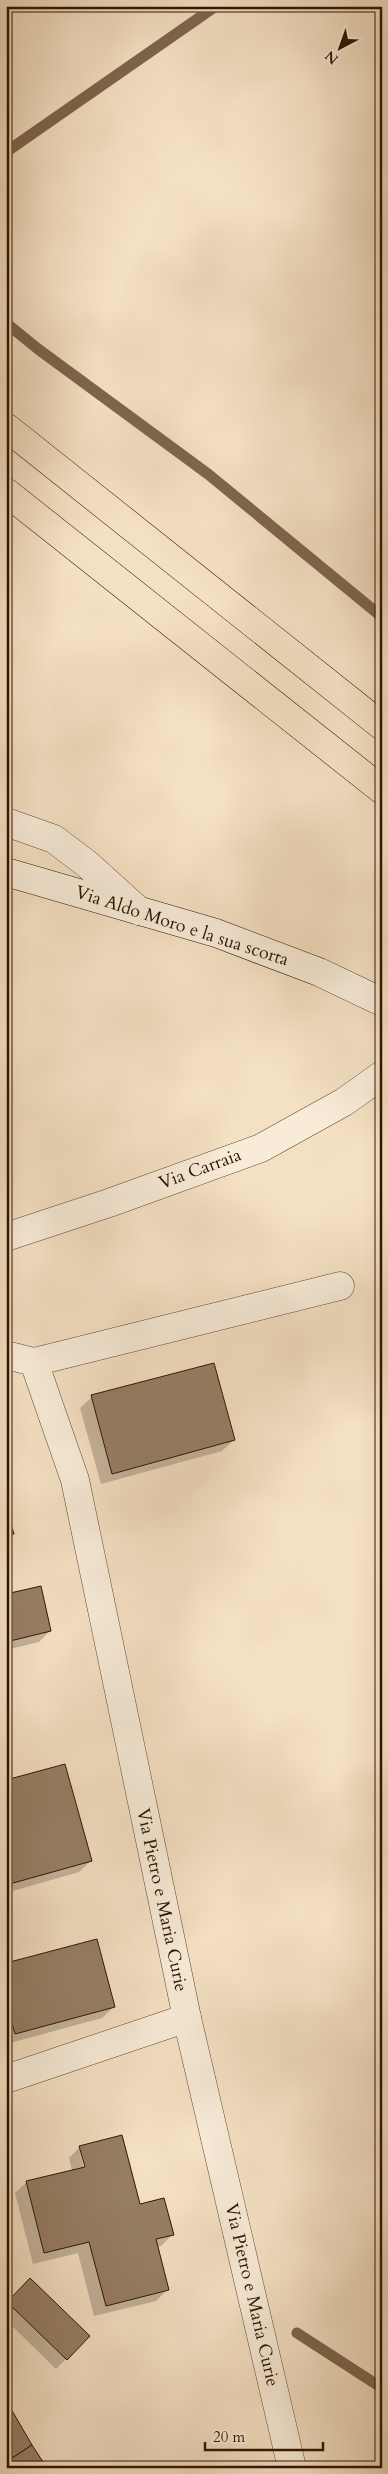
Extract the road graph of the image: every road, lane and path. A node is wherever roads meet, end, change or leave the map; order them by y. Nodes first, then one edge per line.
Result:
1 (6, 427) edge
2 (6, 492) edge
3 (382, 726) edge
4 (382, 790) edge
5 (6, 822) edge
6 (6, 872) edge
7 (139, 911) junction
8 (382, 1002) edge
9 (382, 1075) edge
10 (6, 1237) edge
11 (340, 1286) dead end
12 (6, 1355) edge
13 (34, 1362) junction
14 (186, 2018) junction
15 (6, 2079) edge
16 (292, 2468) edge

1 - 3 highway
2 - 4 highway
5 - 7 street
6 - 7 street, Via Aldo Moro e la sua scorta
7 - 8 street, Via Aldo Moro e la sua scorta
9 - 10 street, Via Carraia
11 - 13 street
12 - 13 street
13 - 14 street, Via Pietro e Maria Curie
14 - 15 street
14 - 16 street, Via Pietro e Maria Curie

